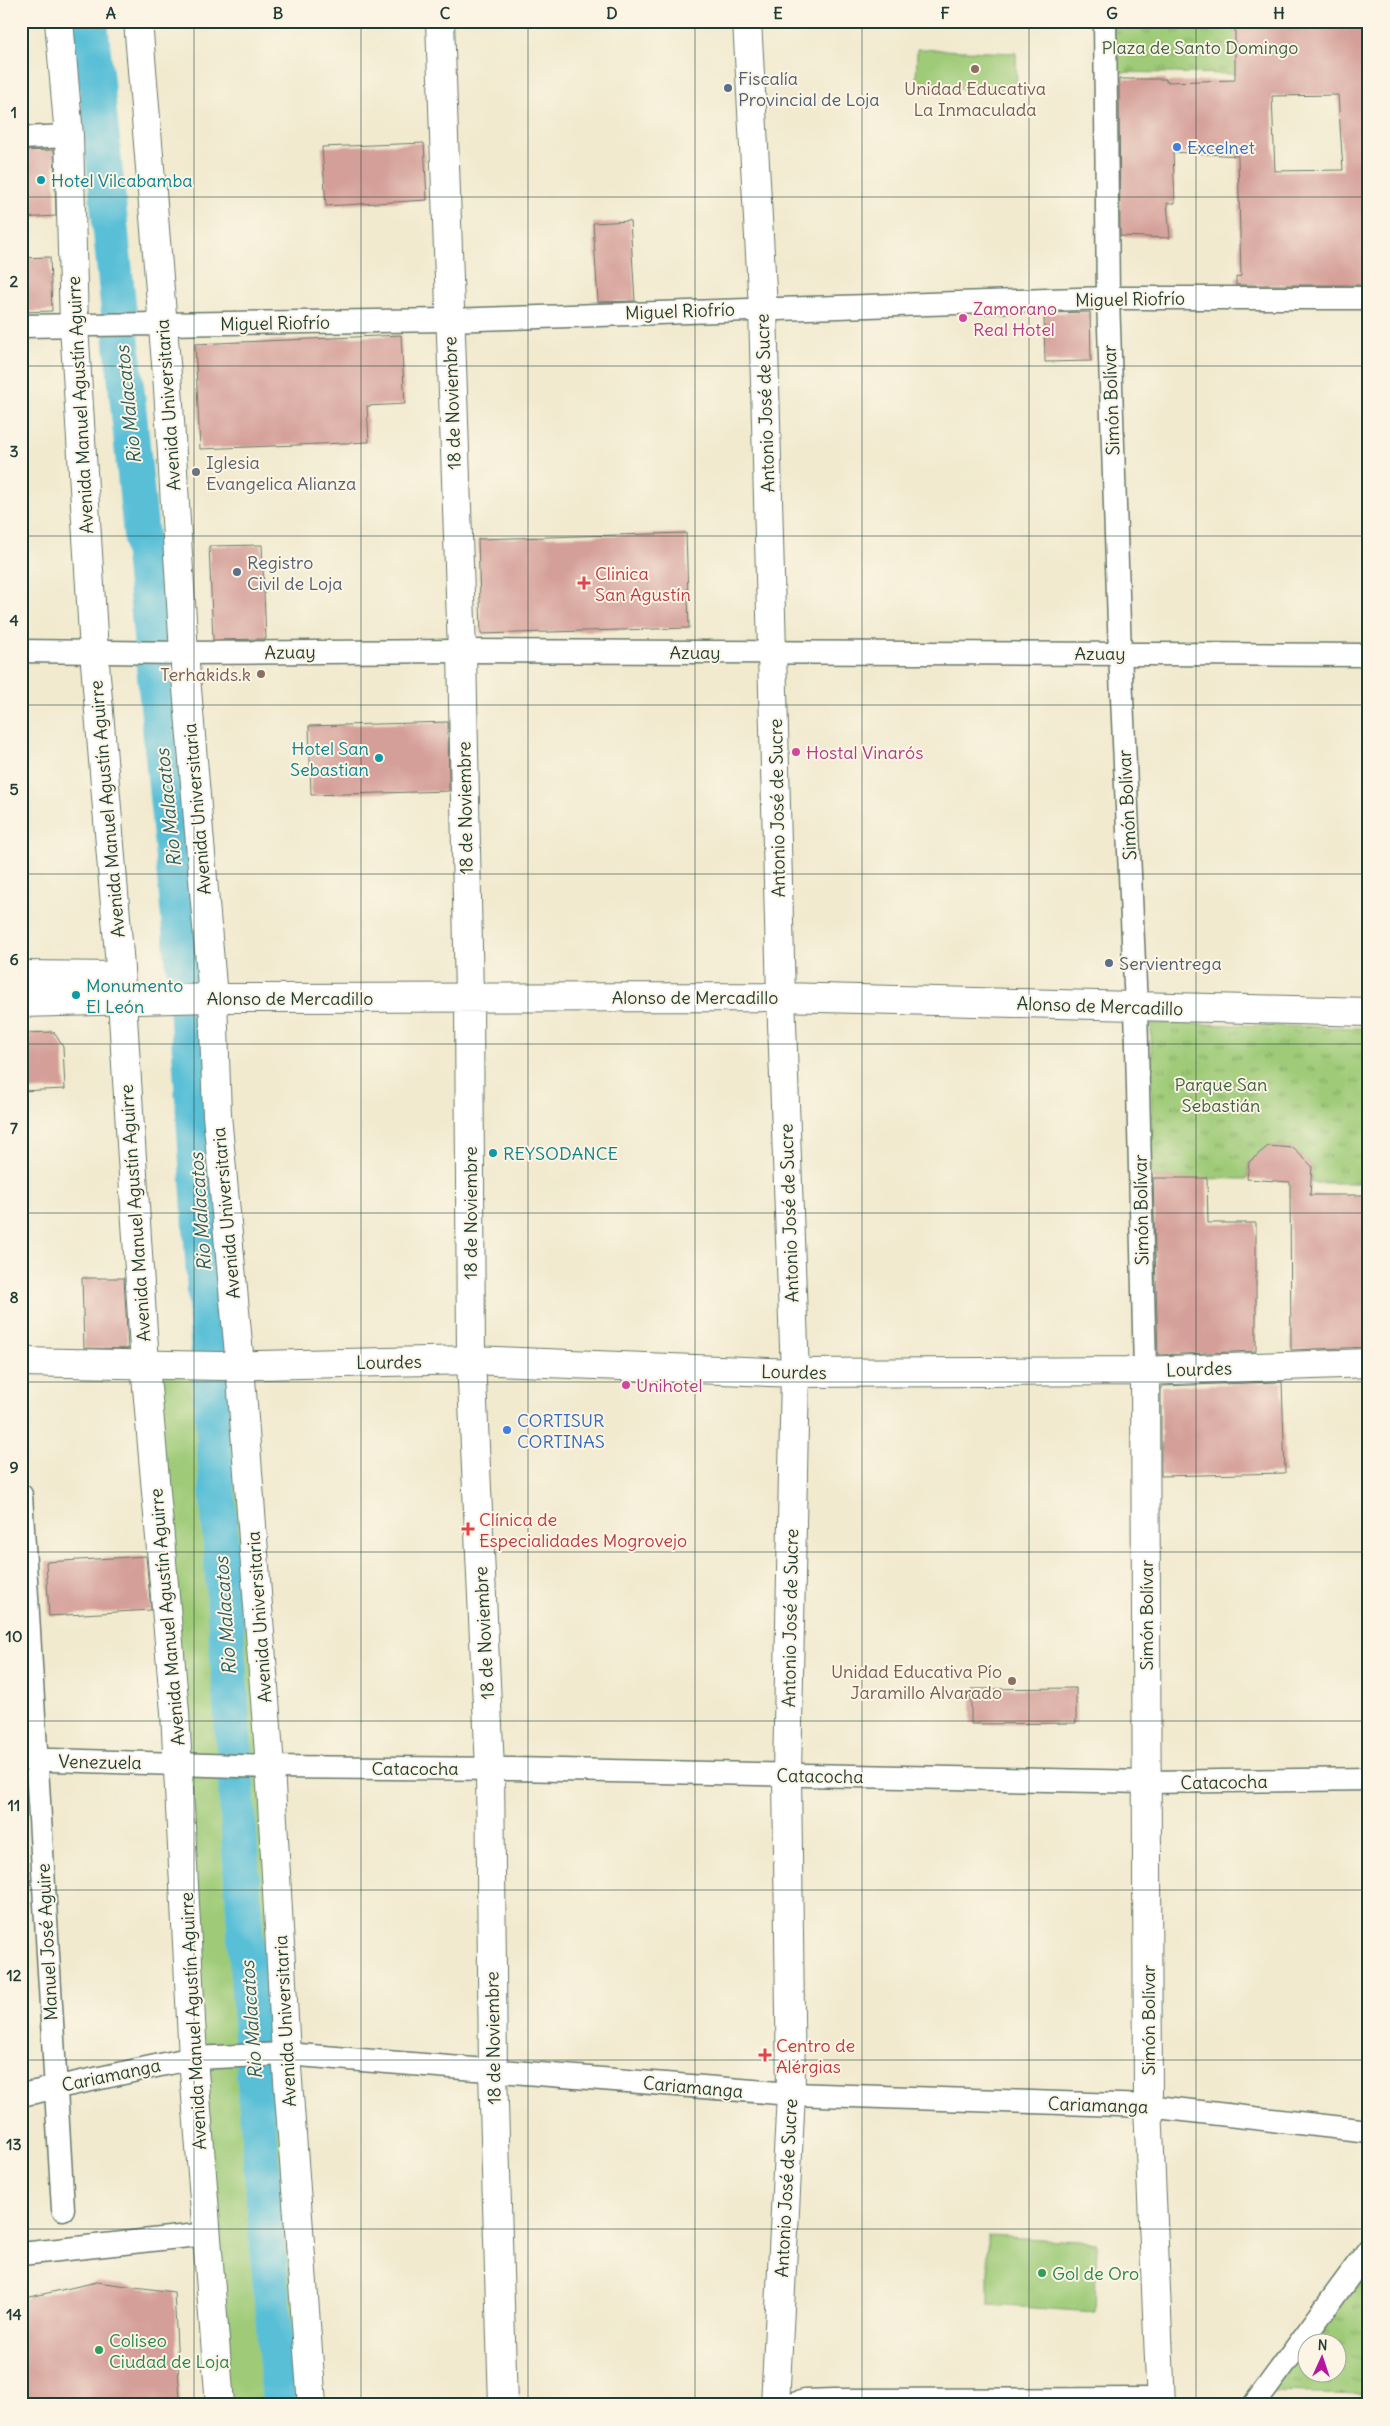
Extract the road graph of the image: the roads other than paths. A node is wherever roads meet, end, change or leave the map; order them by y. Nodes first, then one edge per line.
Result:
1 (59, 21) edge
2 (138, 21) edge
3 (440, 21) edge
4 (747, 21) edge
5 (1105, 21) edge
6 (69, 136) junction
7 (21, 138) edge
8 (1108, 298) junction
9 (1369, 298) edge
10 (762, 308) junction
11 (449, 320) junction
12 (79, 325) junction
13 (156, 325) junction
14 (21, 326) edge
15 (21, 651) edge
16 (462, 651) junction
17 (100, 652) junction
18 (773, 652) junction
19 (176, 653) junction
20 (1120, 653) junction
21 (1369, 655) edge
22 (28, 975) edge
23 (124, 992) junction
24 (469, 997) junction
25 (781, 997) junction
26 (204, 998) junction
27 (28, 1003) edge
28 (1136, 1008) junction
29 (1369, 1012) edge
30 (471, 1360) junction
31 (21, 1362) edge
32 (1369, 1363) edge
33 (157, 1364) junction
34 (230, 1366) junction
35 (1145, 1370) junction
36 (795, 1373) junction
37 (21, 1495) edge
38 (30, 1760) edge
39 (186, 1764) junction
40 (260, 1767) junction
41 (490, 1769) junction
42 (787, 1775) junction
43 (1369, 1779) edge
44 (1146, 1782) junction
45 (276, 2054) junction
46 (200, 2057) junction
47 (493, 2071) junction
48 (55, 2086) junction
49 (791, 2094) junction
50 (21, 2095) edge
51 (1148, 2106) junction
52 (1369, 2130) edge
53 (63, 2209) dead end
54 (207, 2234) junction
55 (1369, 2249) edge
56 (21, 2254) edge
57 (1161, 2402) edge
58 (220, 2405) edge
59 (312, 2405) edge
60 (503, 2405) edge
61 (775, 2405) edge
62 (790, 2405) edge
63 (1254, 2405) edge

1 - 6 street, Avenida Manuel Agustín Aguirre
2 - 13 street, Avenida Universitaria
3 - 11 street, 18 de Noviembre
4 - 10 street, Antonio José de Sucre
5 - 8 street, Simón Bolívar
6 - 7 street
6 - 12 street, Avenida Manuel Agustín Aguirre
8 - 9 street, Miguel Riofrío
8 - 10 street, Miguel Riofrío
8 - 20 street, Simón Bolívar
10 - 11 street, Miguel Riofrío
10 - 18 street, Antonio José de Sucre
11 - 13 street, Miguel Riofrío
11 - 16 street, 18 de Noviembre
12 - 13 street, Miguel Riofrío
12 - 14 street, Miguel Riofrío
12 - 17 street, Avenida Manuel Agustín Aguirre
13 - 19 street, Avenida Universitaria
15 - 17 street, Azuay
16 - 18 street, Azuay
16 - 19 street, Azuay
16 - 24 street, 18 de Noviembre
17 - 19 street, Azuay
17 - 23 street, Avenida Manuel Agustín Aguirre
18 - 20 street, Azuay
18 - 25 street, Antonio José de Sucre
19 - 26 street, Avenida Universitaria
20 - 21 street, Azuay
20 - 28 street, Simón Bolívar
22 - 23 street, Alonso de Mercadillo
22 - 27 street
23 - 26 street, Alonso de Mercadillo
23 - 27 street, Alonso de Mercadillo
23 - 33 street, Avenida Manuel Agustín Aguirre
24 - 25 street, Alonso de Mercadillo
24 - 26 street, Alonso de Mercadillo
24 - 30 street, 18 de Noviembre
25 - 28 street, Alonso de Mercadillo
25 - 36 street, Antonio José de Sucre
26 - 34 street, Avenida Universitaria
28 - 29 street, Alonso de Mercadillo
28 - 35 street, Simón Bolívar
30 - 34 street, Lourdes
30 - 36 street, Lourdes
30 - 41 street, 18 de Noviembre
31 - 33 street, Lourdes
32 - 35 street, Lourdes
33 - 34 street, Lourdes
33 - 39 street, Avenida Manuel Agustín Aguirre
34 - 40 street, Avenida Universitaria
35 - 36 street, Lourdes
35 - 44 street, Simón Bolívar
36 - 42 street, Antonio José de Sucre
37 - 38 street, Manuel José Aguire
38 - 39 street, Venezuela
38 - 48 street, Manuel José Aguire
39 - 40 street, Venezuela
39 - 46 street, Avenida Manuel Agustín Aguirre
40 - 41 street, Catacocha
40 - 45 street, Avenida Universitaria
41 - 42 street, Catacocha
41 - 47 street, 18 de Noviembre
42 - 44 street, Catacocha
42 - 49 street, Antonio José de Sucre
43 - 44 street, Catacocha
44 - 51 street, Simón Bolívar
45 - 46 street, Cariamanga
45 - 47 street, Cariamanga
45 - 59 street, Avenida Universitaria
46 - 48 street, Cariamanga
46 - 54 street, Avenida Manuel Agustín Aguirre
47 - 49 street, Cariamanga
47 - 60 street, 18 de Noviembre
48 - 50 street, Cariamanga
48 - 53 street, Manuel José Aguire
49 - 51 street, Cariamanga
49 - 61 street, Antonio José de Sucre
51 - 52 street, Cariamanga
51 - 57 street, Simón Bolívar
54 - 56 street
54 - 58 street, Avenida Manuel Agustín Aguirre
55 - 63 street
57 - 62 street

